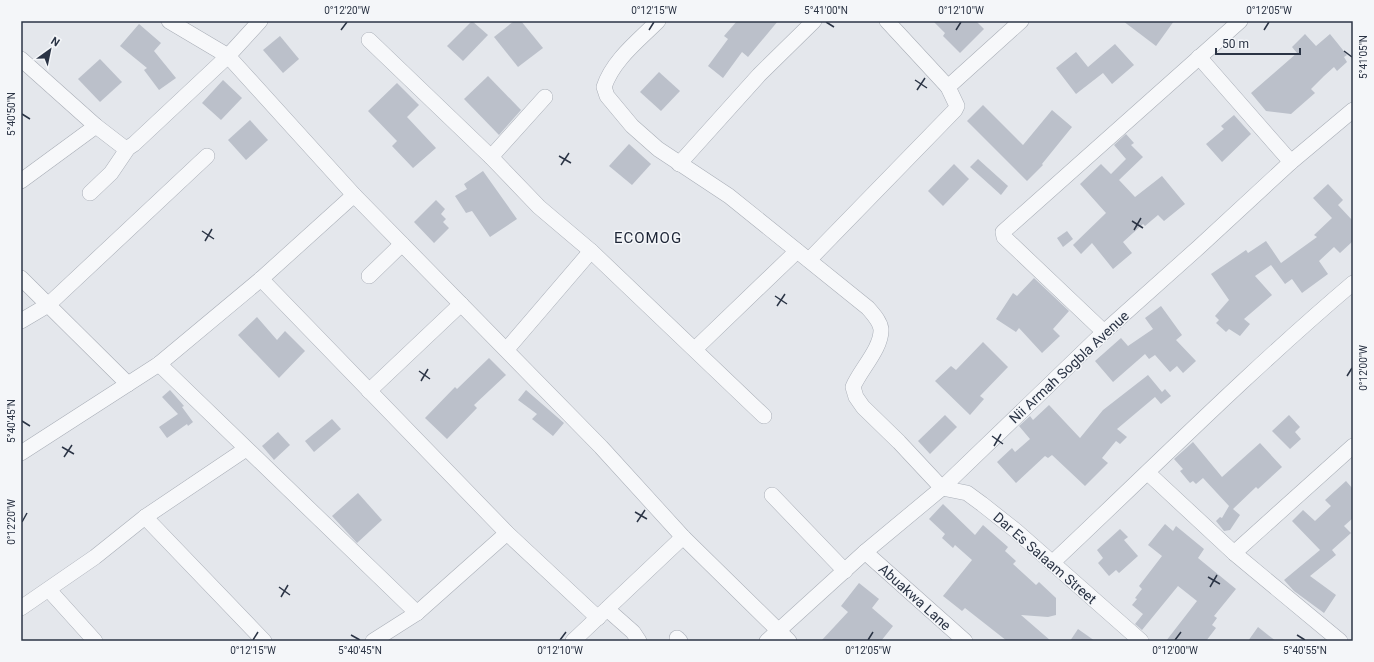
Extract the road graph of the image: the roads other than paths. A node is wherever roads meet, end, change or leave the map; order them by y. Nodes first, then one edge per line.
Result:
1 (169, 21) edge
2 (658, 21) edge
3 (814, 21) edge
4 (887, 21) edge
5 (1022, 21) edge
6 (1240, 21) edge
7 (257, 22) edge
8 (369, 40) dead end
9 (228, 56) junction
10 (1199, 57) junction
11 (21, 59) edge
12 (948, 87) junction
13 (545, 97) dead end
14 (1353, 110) edge
15 (96, 126) junction
16 (128, 148) junction
17 (207, 156) dead end
18 (491, 157) junction
19 (1291, 162) junction
20 (679, 164) junction
21 (21, 181) edge
22 (90, 193) dead end
23 (354, 195) junction
24 (402, 244) junction
25 (591, 251) junction
26 (803, 255) junction
27 (368, 276) dead end
28 (21, 278) edge
29 (261, 279) junction
30 (1353, 282) edge
31 (462, 304) junction
32 (48, 305) junction
33 (21, 321) edge
34 (1104, 332) junction
35 (506, 349) junction
36 (695, 349) junction
37 (159, 364) junction
38 (128, 384) junction
39 (369, 391) junction
40 (764, 416) dead end
41 (1353, 446) edge
42 (246, 449) junction
43 (21, 453) edge
44 (1148, 473) junction
45 (942, 488) junction
46 (772, 495) dead end
47 (145, 517) junction
48 (507, 533) junction
49 (683, 537) junction
50 (865, 552) junction
51 (1234, 553) junction
52 (1052, 563) junction
53 (845, 571) junction
54 (49, 590) junction
55 (21, 608) edge
56 (417, 613) junction
57 (602, 614) junction
58 (784, 636) edge
59 (95, 641) edge
60 (264, 641) edge
61 (373, 641) edge
62 (573, 641) edge
63 (639, 641) edge
64 (767, 641) edge
65 (966, 641) edge
66 (1141, 641) edge
67 (1340, 641) edge

1 - 9 street
2 - 20 street
3 - 20 street
4 - 12 street
5 - 12 street
6 - 10 street
7 - 9 street
8 - 18 street
9 - 16 street
9 - 23 street
10 - 19 street
10 - 34 street
11 - 15 street
12 - 26 street
13 - 18 street
14 - 19 street, Nii Armah Sogbla Avenue
15 - 16 street
15 - 21 street
16 - 22 street
17 - 32 street
18 - 25 street
19 - 34 street, Nii Armah Sogbla Avenue
20 - 26 street
23 - 24 street
23 - 29 street
24 - 27 street
24 - 31 street
25 - 35 street
25 - 36 street
26 - 36 street
26 - 45 street
28 - 32 street
29 - 37 street
29 - 39 street
30 - 44 street
31 - 35 street
31 - 39 street
32 - 33 street
32 - 38 street
34 - 45 street, Nii Armah Sogbla Avenue
35 - 49 street
36 - 40 street
37 - 38 street
37 - 42 street
38 - 43 street
39 - 48 street
41 - 51 street
42 - 47 street
42 - 56 street
44 - 51 street
44 - 52 street
45 - 50 street, Nii Armah Sogbla Avenue
45 - 52 street, Dar Es Salaam Street
46 - 53 street
47 - 54 street
47 - 60 street
48 - 56 street
48 - 57 street
49 - 57 street
49 - 58 street
50 - 53 street, Nii Armah Sogbla Avenue
50 - 65 street, Abuakwa Lane
51 - 67 street
52 - 66 street, Dar Es Salaam Street
53 - 58 street, Nii Armah Sogbla Avenue
54 - 55 street
54 - 59 street
56 - 61 street
57 - 62 street
57 - 63 street
58 - 64 street, Nii Armah Sogbla Avenue

